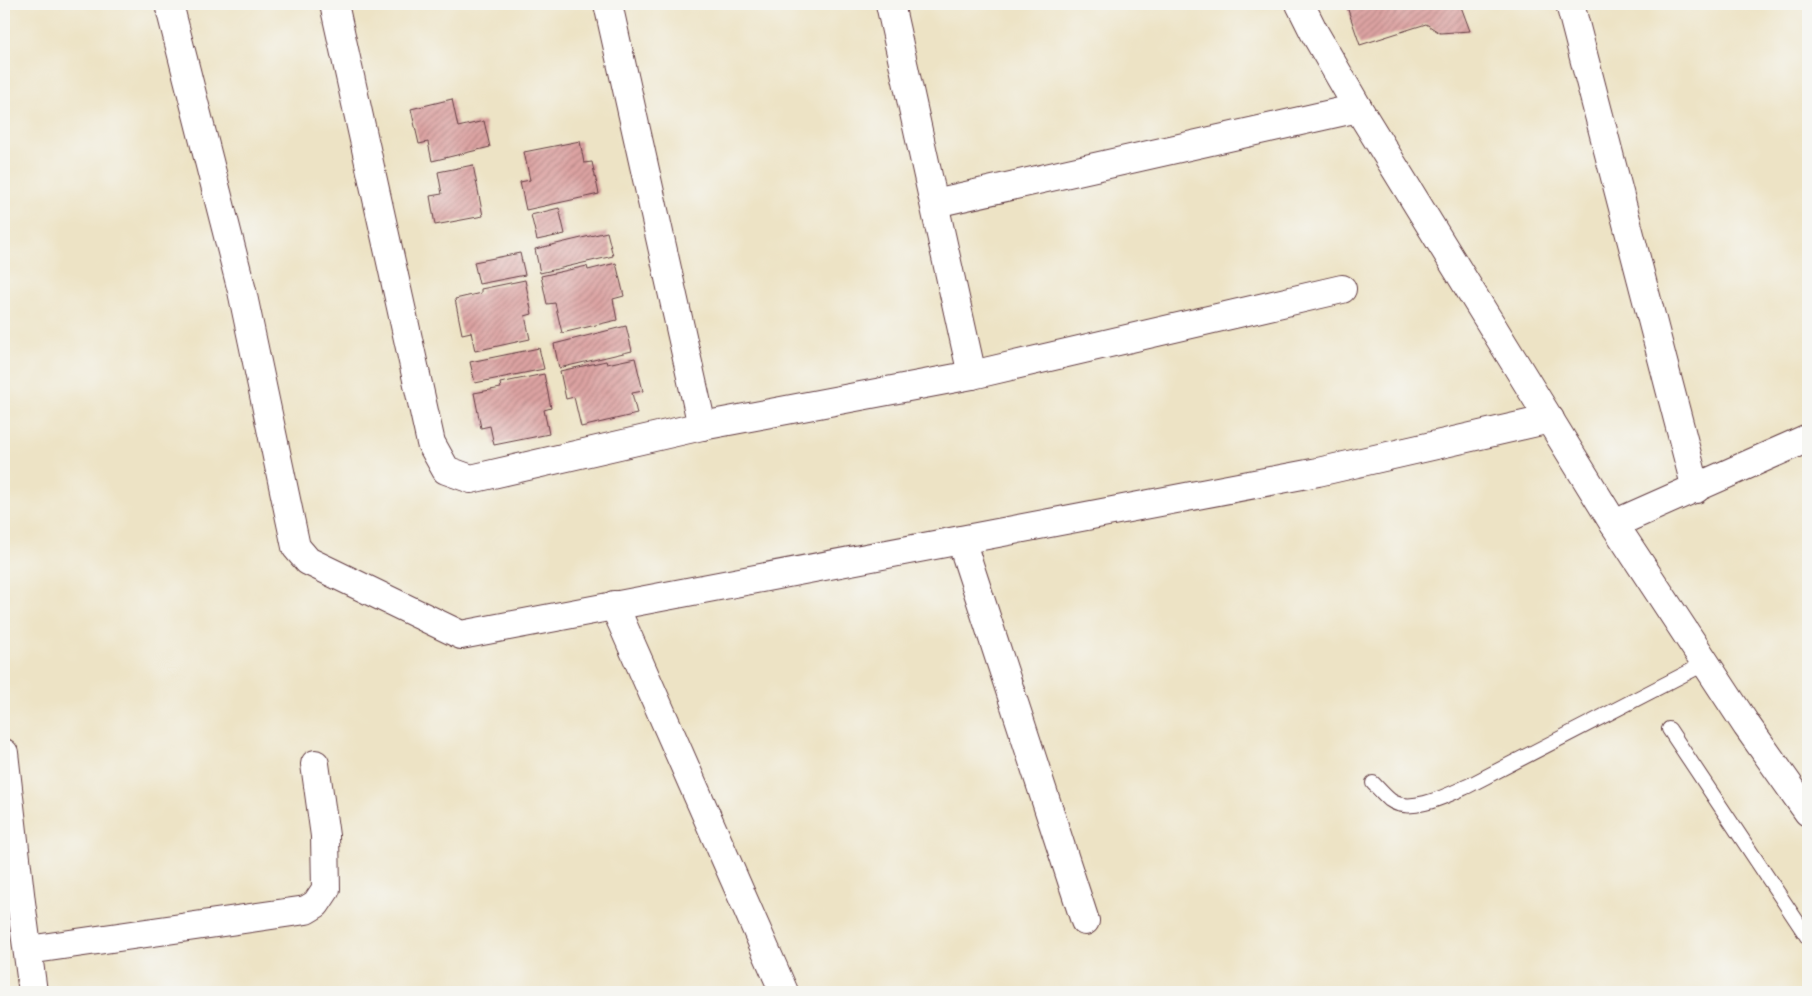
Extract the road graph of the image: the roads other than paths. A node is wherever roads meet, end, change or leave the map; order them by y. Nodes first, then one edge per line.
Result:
1 (169, 4) edge
2 (334, 4) edge
3 (608, 4) edge
4 (890, 4) edge
5 (1300, 4) edge
6 (1570, 4) edge
7 (1358, 108) junction
8 (935, 203) junction
9 (1342, 289) dead end
10 (972, 375) junction
11 (1550, 419) junction
12 (702, 426) junction
13 (1808, 438) edge
14 (1696, 489) junction
15 (1614, 524) junction
16 (961, 540) junction
17 (614, 605) junction
18 (1706, 663) junction
19 (1669, 729) dead end
20 (4, 753) edge
21 (315, 764) dead end
22 (1373, 783) dead end
23 (1808, 812) edge
24 (12, 903) edge
25 (1084, 921) dead end
26 (1808, 938) edge
27 (28, 950) junction
28 (34, 992) edge
29 (784, 992) edge

1 - 17 street
2 - 12 street
3 - 12 street
4 - 8 street
5 - 7 street
6 - 14 street
7 - 8 street
7 - 11 street
8 - 10 street
9 - 10 street
10 - 12 street
11 - 15 street
11 - 16 street
13 - 14 street
14 - 15 street
15 - 18 street
16 - 17 street
16 - 25 street
17 - 29 street
18 - 22 lane
18 - 23 street
19 - 26 lane
20 - 24 street
21 - 27 street
24 - 27 street
27 - 28 street

